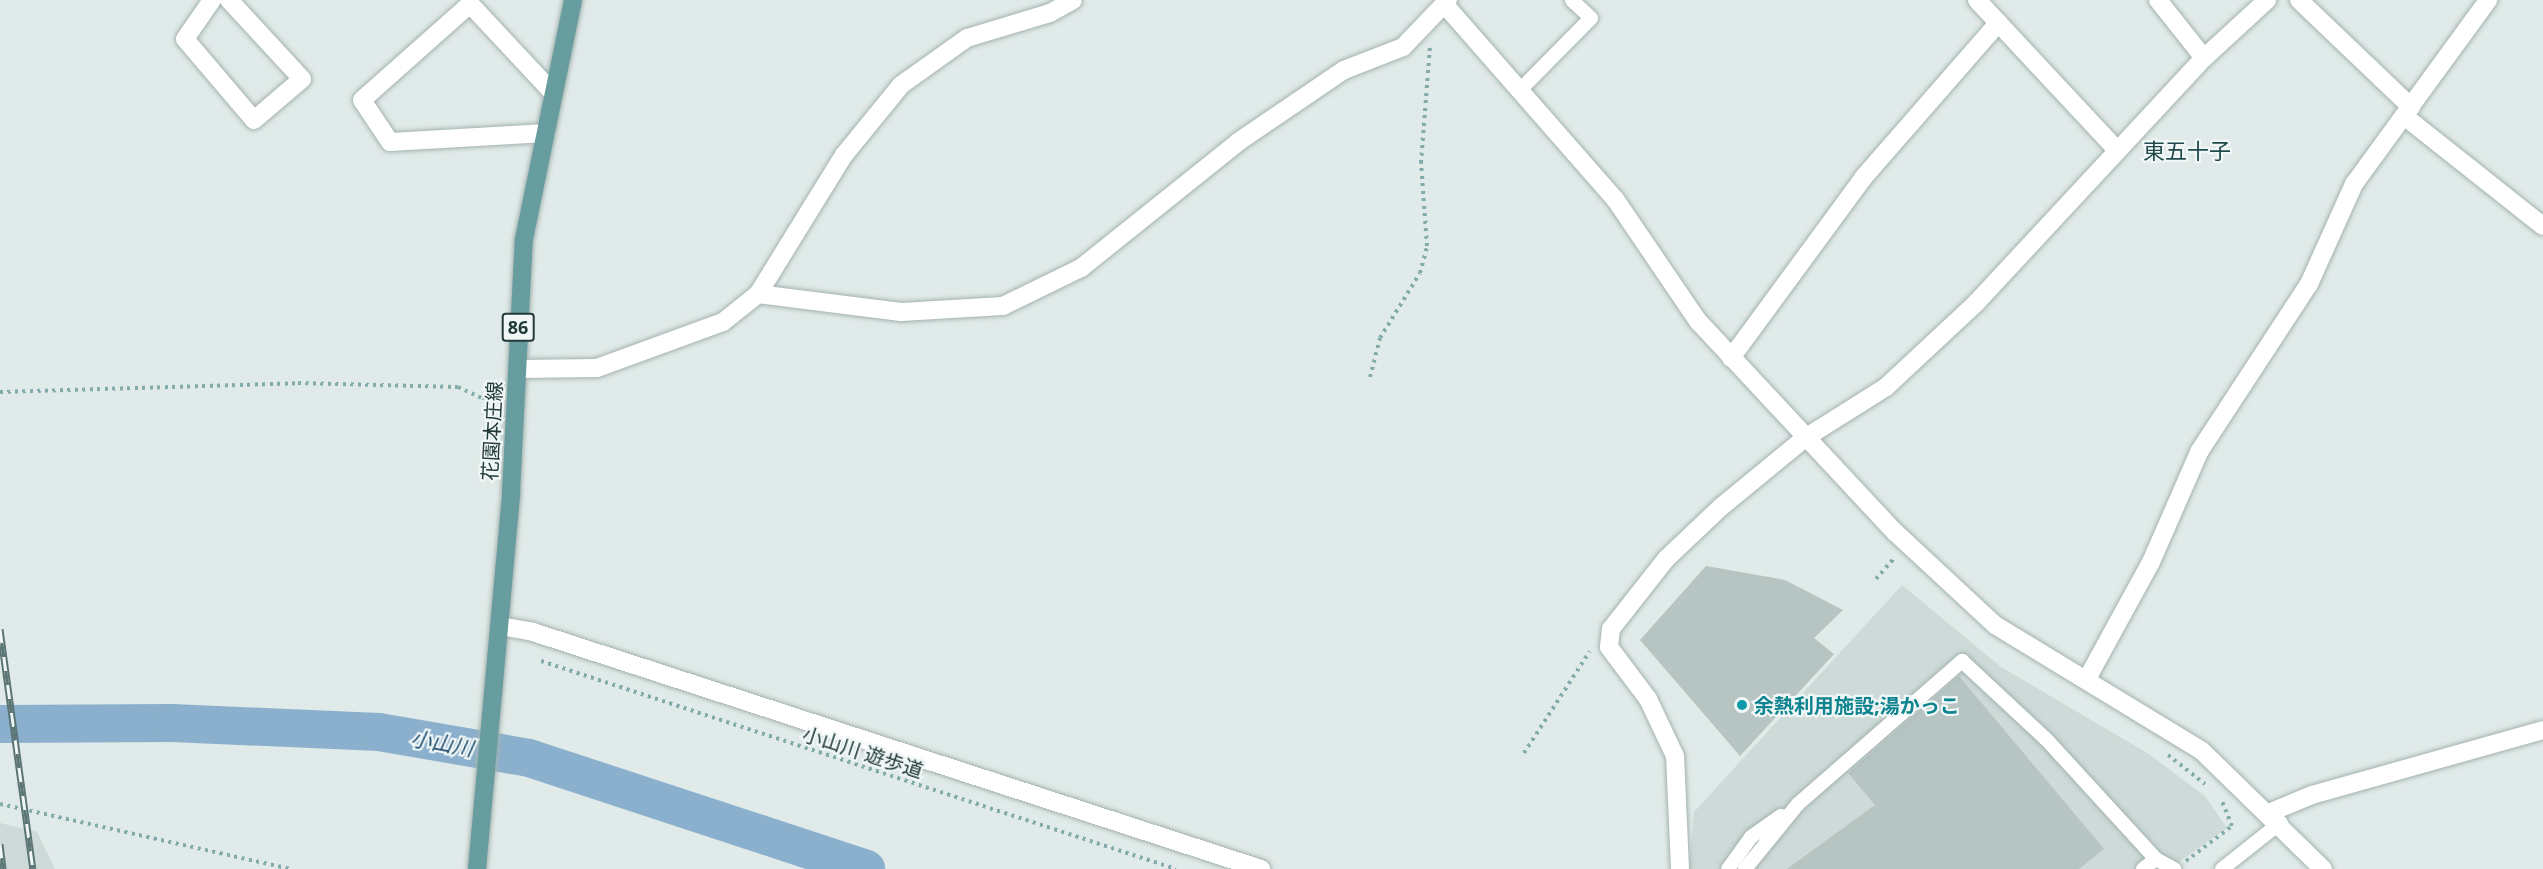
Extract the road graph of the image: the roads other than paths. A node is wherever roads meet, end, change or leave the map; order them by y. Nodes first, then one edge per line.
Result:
1 (212, 0) edge
2 (229, 0) edge
3 (573, 0) edge
4 (1073, 0) edge
5 (1572, 0) edge
6 (1977, 0) edge
7 (2158, 0) edge
8 (2267, 0) edge
9 (2299, 0) edge
10 (2488, 0) edge
11 (1447, 3) edge
12 (1998, 22) junction
13 (2204, 58) junction
14 (1522, 88) junction
15 (553, 93) junction
16 (2408, 111) junction
17 (546, 133) junction
18 (2117, 150) junction
19 (2543, 226) edge
20 (758, 294) junction
21 (1731, 358) junction
22 (519, 369) junction
23 (1805, 438) junction
24 (500, 626) junction
25 (2088, 677) junction
26 (2543, 730) edge
27 (1798, 804) junction
28 (2276, 817) junction
29 (2156, 859) junction
30 (477, 869) edge
31 (1261, 869) edge
32 (1680, 869) edge
33 (1728, 869) edge
34 (1745, 869) edge
35 (2143, 869) edge
36 (2174, 869) edge
37 (2222, 869) edge
38 (2323, 869) edge

1 - 2 street
3 - 15 main road, 花園本庄線 / 86
4 - 20 street
5 - 14 lane
6 - 12 street
7 - 13 street
8 - 13 street
9 - 16 street
10 - 16 street
11 - 14 street
11 - 20 street
12 - 18 street
12 - 21 street
13 - 18 street
14 - 21 street
15 - 17 main road, 花園本庄線 / 86
15 - 17 street
16 - 19 street
16 - 25 street
17 - 22 main road, 花園本庄線 / 86
18 - 23 street
20 - 22 street
21 - 23 street
22 - 24 main road, 花園本庄線 / 86
23 - 25 street
23 - 32 street
24 - 30 main road, 花園本庄線 / 86
24 - 31 street
25 - 28 street
26 - 28 street
27 - 29 lane
27 - 33 lane
27 - 34 lane
28 - 37 lane
28 - 38 street
29 - 35 lane
29 - 36 lane

